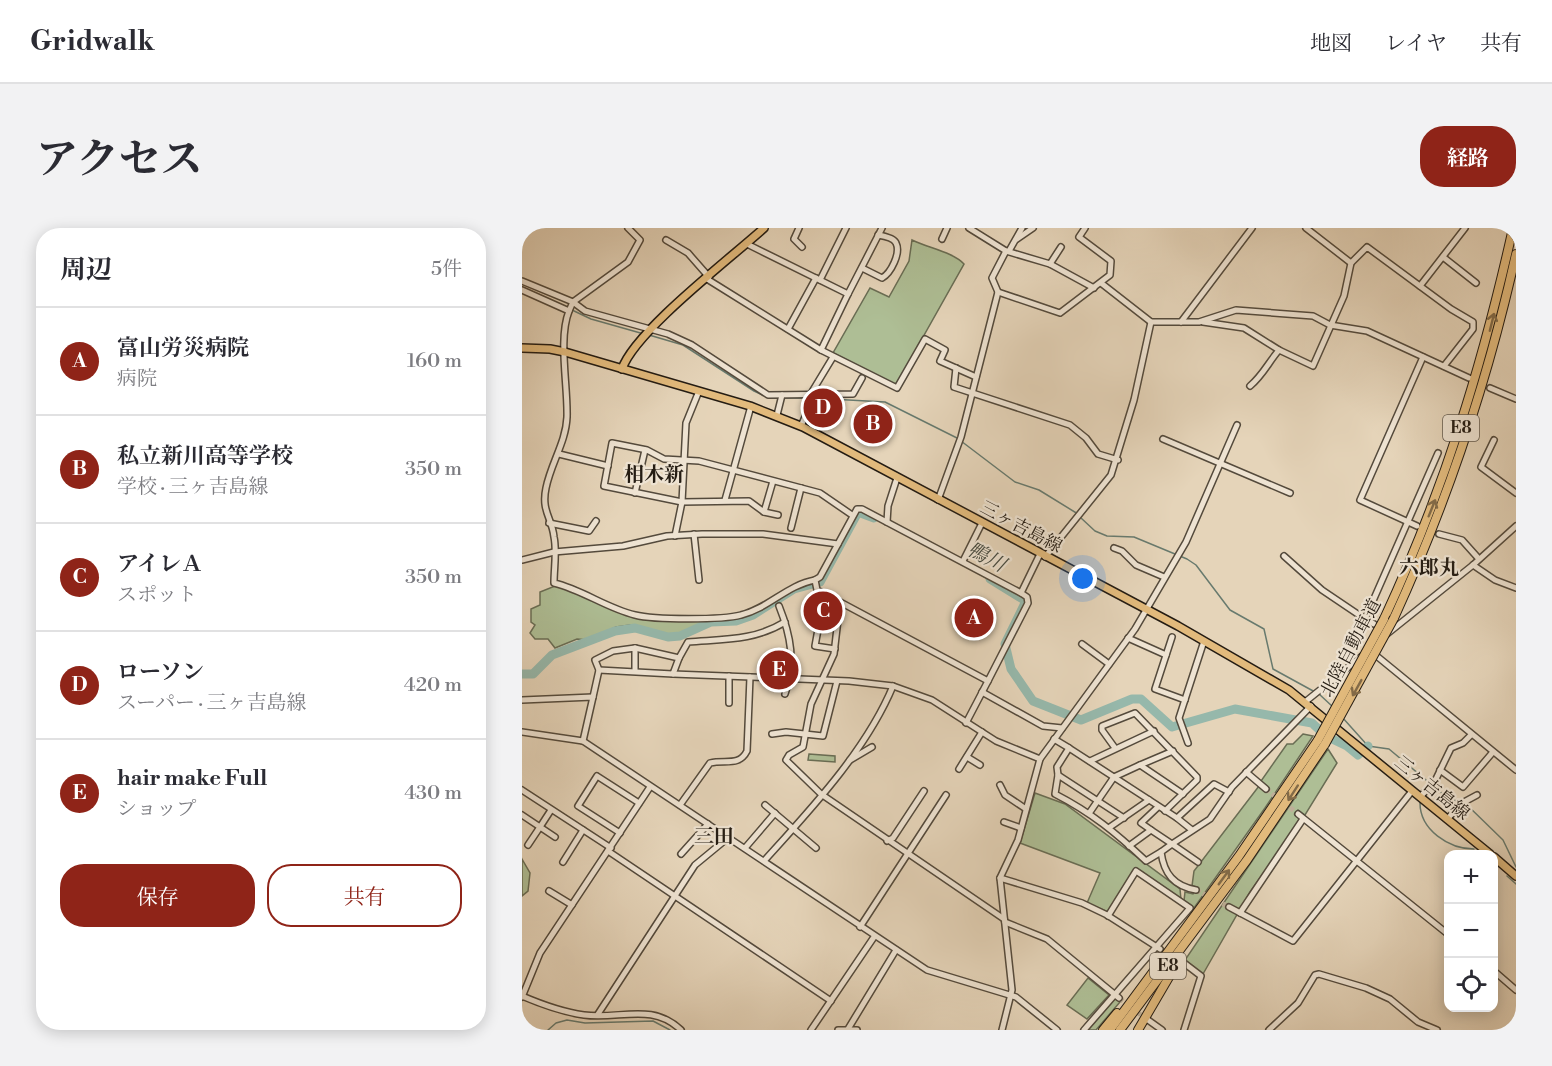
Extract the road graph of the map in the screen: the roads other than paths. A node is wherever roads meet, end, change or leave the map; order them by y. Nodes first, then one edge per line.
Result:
1 (628, 228) edge
2 (764, 228) edge
3 (799, 228) edge
4 (846, 228) edge
5 (882, 228) edge
6 (947, 228) edge
7 (969, 228) edge
8 (984, 228) edge
9 (1022, 228) edge
10 (1033, 228) edge
11 (1085, 228) edge
12 (1252, 228) edge
13 (1306, 228) edge
14 (1465, 228) edge
15 (1513, 228) edge
16 (878, 235) junction
17 (980, 235) junction
18 (942, 239) dead end
19 (1017, 239) junction
20 (666, 240) dead end
21 (747, 244) junction
22 (802, 247) dead end
23 (1061, 247) dead end
24 (1007, 251) junction
25 (1516, 254) edge
26 (1443, 257) junction
27 (1351, 263) junction
28 (1050, 264) junction
29 (862, 268) junction
30 (708, 278) junction
31 (818, 279) junction
32 (522, 281) edge
33 (1101, 283) junction
34 (1476, 283) dead end
35 (1420, 286) junction
36 (1094, 288) junction
37 (522, 290) edge
38 (998, 292) junction
39 (848, 294) junction
40 (573, 302) junction
41 (568, 311) junction
42 (1151, 322) junction
43 (1181, 322) junction
44 (1199, 322) junction
45 (1330, 325) junction
46 (788, 329) junction
47 (650, 330) junction
48 (522, 348) edge
49 (821, 350) junction
50 (1279, 350) junction
51 (565, 352) junction
52 (833, 357) junction
53 (1423, 357) junction
54 (1444, 366) junction
55 (956, 368) junction
56 (622, 369) junction
57 (976, 377) junction
58 (862, 378) dead end
59 (1469, 378) dead end
60 (1250, 386) dead end
61 (1490, 388) dead end
62 (699, 391) junction
63 (972, 392) junction
64 (848, 394) junction
65 (782, 395) junction
66 (810, 398) junction
67 (1516, 399) edge
68 (848, 403) dead end
69 (751, 406) junction
70 (777, 415) junction
71 (1237, 425) dead end
72 (801, 426) junction
73 (1163, 439) dead end
74 (1494, 440) dead end
75 (645, 450) junction
76 (1438, 453) dead end
77 (559, 454) junction
78 (1118, 459) junction
79 (683, 462) junction
80 (1221, 462) junction
81 (608, 466) junction
82 (731, 471) junction
83 (897, 478) junction
84 (773, 481) junction
85 (801, 488) junction
86 (635, 493) junction
87 (1290, 493) dead end
88 (1516, 493) edge
89 (725, 500) junction
90 (938, 500) junction
91 (682, 502) junction
92 (764, 512) junction
93 (778, 515) dead end
94 (852, 515) junction
95 (596, 521) dead end
96 (887, 522) junction
97 (549, 523) junction
98 (982, 523) junction
99 (1409, 523) junction
100 (1417, 526) dead end
101 (1516, 526) edge
102 (791, 528) dead end
103 (694, 534) junction
104 (1439, 534) dead end
105 (675, 536) junction
106 (838, 544) junction
107 (1114, 548) dead end
108 (554, 552) junction
109 (1043, 555) junction
110 (1284, 555) dead end
111 (1479, 559) junction
112 (522, 560) edge
113 (963, 561) junction
114 (1473, 565) junction
115 (1164, 577) junction
116 (699, 580) dead end
117 (815, 580) junction
118 (1516, 588) edge
119 (1021, 593) junction
120 (840, 602) junction
121 (779, 606) dead end
122 (1145, 609) junction
123 (1365, 618) junction
124 (785, 622) junction
125 (819, 624) dead end
126 (1374, 624) dead end
127 (1172, 637) dead end
128 (1128, 638) junction
129 (1204, 641) junction
130 (1082, 644) dead end
131 (635, 648) junction
132 (835, 650) junction
133 (1370, 650) junction
134 (1167, 655) junction
135 (679, 658) junction
136 (1109, 664) junction
137 (599, 670) junction
138 (635, 671) junction
139 (673, 674) junction
140 (729, 676) junction
141 (750, 677) junction
142 (790, 679) junction
143 (822, 679) junction
144 (837, 681) junction
145 (987, 681) junction
146 (893, 686) junction
147 (982, 692) junction
148 (785, 694) dead end
149 (593, 697) junction
150 (522, 700) edge
151 (1185, 700) junction
152 (729, 704) dead end
153 (1308, 704) junction
154 (966, 723) junction
155 (1062, 728) junction
156 (869, 729) junction
157 (1154, 731) junction
158 (982, 732) junction
159 (522, 733) edge
160 (877, 733) dead end
161 (772, 734) dead end
162 (806, 734) junction
163 (1472, 735) junction
164 (1054, 739) junction
165 (582, 741) junction
166 (1321, 742) junction
167 (1188, 743) dead end
168 (872, 747) dead end
169 (1069, 748) junction
170 (1115, 748) junction
171 (1173, 751) junction
172 (1493, 752) junction
173 (967, 757) junction
174 (1040, 759) junction
175 (847, 761) junction
176 (1090, 761) junction
177 (980, 765) dead end
178 (1140, 765) junction
179 (960, 769) dead end
180 (1440, 770) junction
181 (1516, 770) edge
182 (1246, 772) junction
183 (1058, 775) junction
184 (1114, 777) junction
185 (1000, 785) dead end
186 (650, 787) junction
187 (1266, 789) tunnel mouth
188 (522, 790) edge
189 (924, 791) dead end
190 (1413, 791) junction
191 (1228, 792) junction
192 (821, 794) junction
193 (1183, 794) junction
194 (946, 795) dead end
195 (1478, 795) dead end
196 (1420, 797) junction
197 (1149, 800) junction
198 (1097, 801) junction
199 (639, 803) junction
200 (680, 805) junction
201 (765, 805) dead end
202 (1158, 807) junction
203 (1026, 809) junction
204 (551, 810) junction
205 (1165, 811) junction
206 (1090, 812) junction
207 (775, 813) junction
208 (522, 815) edge
209 (1124, 818) junction
210 (1177, 818) junction
211 (1447, 819) junction
212 (1004, 822) dead end
213 (708, 824) junction
214 (540, 827) junction
215 (1110, 827) junction
216 (1021, 828) junction
217 (793, 829) junction
218 (583, 830) junction
219 (1151, 830) junction
220 (1192, 830) junction
221 (620, 833) junction
222 (555, 837) dead end
223 (729, 837) junction
224 (887, 841) junction
225 (1172, 844) junction
226 (528, 845) dead end
227 (1129, 846) junction
228 (745, 848) junction
229 (816, 848) dead end
230 (610, 850) junction
231 (1485, 850) edge
232 (1161, 852) junction
233 (681, 854) dead end
234 (907, 854) junction
235 (1356, 860) junction
236 (765, 861) junction
237 (1498, 861) edge
238 (563, 862) dead end
239 (1197, 862) dead end
240 (1516, 876) edge
241 (1000, 878) junction
242 (1196, 890) tunnel mouth
243 (549, 891) dead end
244 (675, 895) junction
245 (1215, 903) junction
246 (572, 905) junction
247 (1229, 907) tunnel mouth
248 (1240, 913) junction
249 (1108, 916) junction
250 (1004, 920) junction
251 (1189, 924) junction
252 (860, 927) junction
253 (1444, 931) edge
254 (874, 937) junction
255 (1157, 947) junction
256 (896, 950) junction
257 (1184, 963) dead end
258 (1498, 974) edge
259 (1516, 990) edge
260 (1012, 996) junction
261 (1117, 996) junction
262 (522, 997) edge
263 (831, 1000) junction
264 (598, 1014) junction
265 (848, 1029) edge
266 (681, 1030) edge
267 (811, 1030) edge
268 (838, 1030) edge
269 (857, 1030) edge
270 (1002, 1030) edge
271 (1057, 1030) edge
272 (1084, 1030) edge
273 (1102, 1030) edge
274 (1110, 1030) edge
275 (1120, 1030) edge
276 (1138, 1030) edge
277 (1149, 1030) edge
278 (1162, 1030) edge
279 (1185, 1030) edge
280 (1269, 1030) edge
281 (1437, 1030) edge

1 - 40 street
2 - 21 main road
3 - 22 street
4 - 31 street
5 - 16 street
6 - 18 street
7 - 17 street
8 - 17 street
9 - 19 street
10 - 19 street
11 - 33 street
12 - 43 street
13 - 27 street
14 - 26 street
166 -> 15 highway, 北陸自動車道 / E8, bridge
16 - 29 street
16 - 29 street
17 - 24 street
19 - 24 street
20 - 30 street
21 - 30 main road
21 - 31 street
23 - 28 street
24 - 28 street
24 - 38 street
25 -> 166 highway, 北陸自動車道 / E8, bridge
26 - 34 street
26 - 35 street
27 - 35 street
27 - 45 street
28 - 36 street
29 - 39 street
30 - 46 street
30 - 47 main road
31 - 39 street
31 - 46 street
32 - 40 street
33 - 36 street
33 - 42 street
35 - 54 street
36 - 38 street
37 - 41 street
38 - 57 street
39 - 49 street
40 - 41 street
40 - 47 street
41 - 51 street
42 - 43 street
42 - 78 street
43 - 44 street
44 - 45 street
44 - 50 street
45 - 50 street
45 - 53 street
46 - 49 street
47 - 56 main road
47 - 65 street
48 - 51 main road, 三ヶ吉島線
49 - 52 street
50 - 60 street
51 - 56 main road, 三ヶ吉島線
51 - 77 street
52 - 55 street
52 - 66 street
53 - 54 street
53 - 99 street
54 - 59 street
55 - 57 street
55 - 63 street
56 - 62 main road, 三ヶ吉島線
57 - 63 street
58 - 64 street
61 - 67 street
62 - 69 main road, 三ヶ吉島線
62 - 79 street
63 - 78 street
63 - 90 street
64 - 66 street
64 - 68 street
65 - 66 street
65 - 70 street
66 - 72 street
69 - 70 main road, 三ヶ吉島線
69 - 82 street
70 - 72 main road, 三ヶ吉島線
71 - 80 street
72 - 83 main road, 三ヶ吉島線
73 - 80 street
74 - 88 street
75 - 79 street
75 - 81 street
75 - 86 street
76 - 99 street
77 - 81 street
77 - 97 street
78 - 109 street
79 - 82 street
79 - 91 street
80 - 87 street
80 - 115 street
81 - 86 street
82 - 84 street
82 - 89 street
83 - 90 main road, 三ヶ吉島線
83 - 96 street
84 - 85 street
84 - 92 street
85 - 94 street
85 - 102 street
86 - 91 street
89 - 91 street
89 - 92 street
90 - 98 main road, 三ヶ吉島線
91 - 105 street
92 - 93 street
94 - 96 street
94 - 106 street
95 - 97 street
96 - 113 street
97 - 108 street
98 - 109 main road, 三ヶ吉島線
98 - 113 street
99 - 100 street
99 - 123 street
101 - 111 street
103 - 105 street
103 - 106 street
103 - 116 street
104 - 111 street
105 - 108 street
106 - 117 street
107 - 115 street
108 - 112 street
108 - 117 street
109 - 119 street
109 - 122 main road, 三ヶ吉島線
110 - 123 street
111 - 114 street
113 - 119 street
114 - 118 street
114 - 133 street
115 - 122 street
117 - 120 street
119 - 145 street
120 - 132 street
120 - 145 street
121 - 124 street
122 - 128 street
122 - 129 main road, 三ヶ吉島線
123 - 126 street
124 - 135 street
124 - 142 street
125 - 132 street
127 - 134 street
128 - 134 street
128 - 136 street
129 - 151 street
129 - 153 main road, 三ヶ吉島線
130 - 136 street
131 - 135 street
131 - 137 street
131 - 138 street
132 - 143 street
133 - 153 street
133 - 163 street
134 - 151 street
135 - 139 street
136 - 155 street
137 - 138 street
137 - 149 street
138 - 139 street
139 - 140 street
140 - 141 street
140 - 152 street
141 - 142 street
141 - 200 street
142 - 143 street
142 - 148 street
143 - 144 street
143 - 162 street
144 - 146 street
144 - 162 street
145 - 147 street
146 - 154 street
146 - 156 street
147 - 154 street
147 - 155 street
149 - 150 street
149 - 165 street
151 - 167 street
153 - 182 street
153 - 190 main road, 三ヶ吉島線
154 - 158 street
155 - 164 street
156 - 160 street
156 - 175 street
157 - 170 street
157 - 170 street
157 - 171 street
158 - 173 street
158 - 174 street
159 - 165 street
161 - 162 street
162 - 192 street
163 - 172 street
163 - 180 street
164 - 169 street
164 - 174 street
165 - 186 street
166 -> 245 highway, 北陸自動車道 / E8
251 -> 166 highway, 北陸自動車道 / E8
168 - 175 street
169 - 176 street
169 - 183 street
170 - 176 street
171 - 178 street
171 - 193 street
172 - 180 street
172 - 181 street
173 - 177 street
173 - 179 street
174 - 203 street
175 - 192 street
176 - 184 street
178 - 184 street
178 - 193 street
180 - 196 street
182 - 187 street
182 - 191 street
183 - 198 street
183 - 206 street
184 - 197 street
184 - 198 street
185 - 203 street
186 - 199 street
186 - 200 street
188 - 204 street
189 - 224 street
190 - 196 main road, 三ヶ吉島線
190 - 235 street
191 - 210 street
191 - 220 street
192 - 217 street
192 - 224 street
193 - 205 street
194 - 234 street
195 - 211 street
196 - 211 main road, 三ヶ吉島線
197 - 202 street
197 - 209 street
198 - 206 street
198 - 209 street
199 - 221 street
199 - 221 street
200 - 213 street
201 - 207 street
202 - 205 street
202 - 219 street
203 - 216 street
204 - 214 street
204 - 218 street
205 - 210 street
206 - 215 street
207 - 217 street
207 - 228 street
208 - 214 street
209 - 215 street
210 - 220 street
211 - 231 main road, 三ヶ吉島線
212 - 216 street
213 - 223 street
213 - 233 street
214 - 222 street
214 - 226 street
215 - 227 street
216 - 241 street
217 - 229 street
217 - 236 street
218 - 230 street
218 - 238 street
219 - 225 street
219 - 227 street
220 - 225 street
221 - 230 street
223 - 228 street
223 - 244 street
224 - 234 street
225 - 232 street
225 - 239 street
227 - 232 street
228 - 236 street
230 - 244 street
230 - 246 street
232 - 242 street
234 - 250 street
234 - 252 street
235 - 248 street
235 - 248 street
235 - 253 street
236 - 252 street
237 - 240 main road, 三ヶ吉島線
241 - 249 street
241 - 250 street
243 - 246 street
244 - 263 street
244 - 264 street
245 - 275 highway, 北陸自動車道 / E8
245 - 276 highway
246 - 262 street
247 - 248 street
249 - 255 street
249 - 255 street
250 - 260 street
250 - 261 street
251 - 273 highway
251 - 274 highway, 北陸自動車道 / E8
252 - 254 street
254 - 256 street
254 - 263 street
255 - 261 street
256 - 260 street
256 - 265 street
257 - 279 street
258 - 259 street
260 - 270 street
260 - 271 street
261 - 272 street
262 - 264 street
263 - 267 street
264 - 266 street
265 - 268 street
265 - 269 street
277 - 278 street
280 - 281 street

